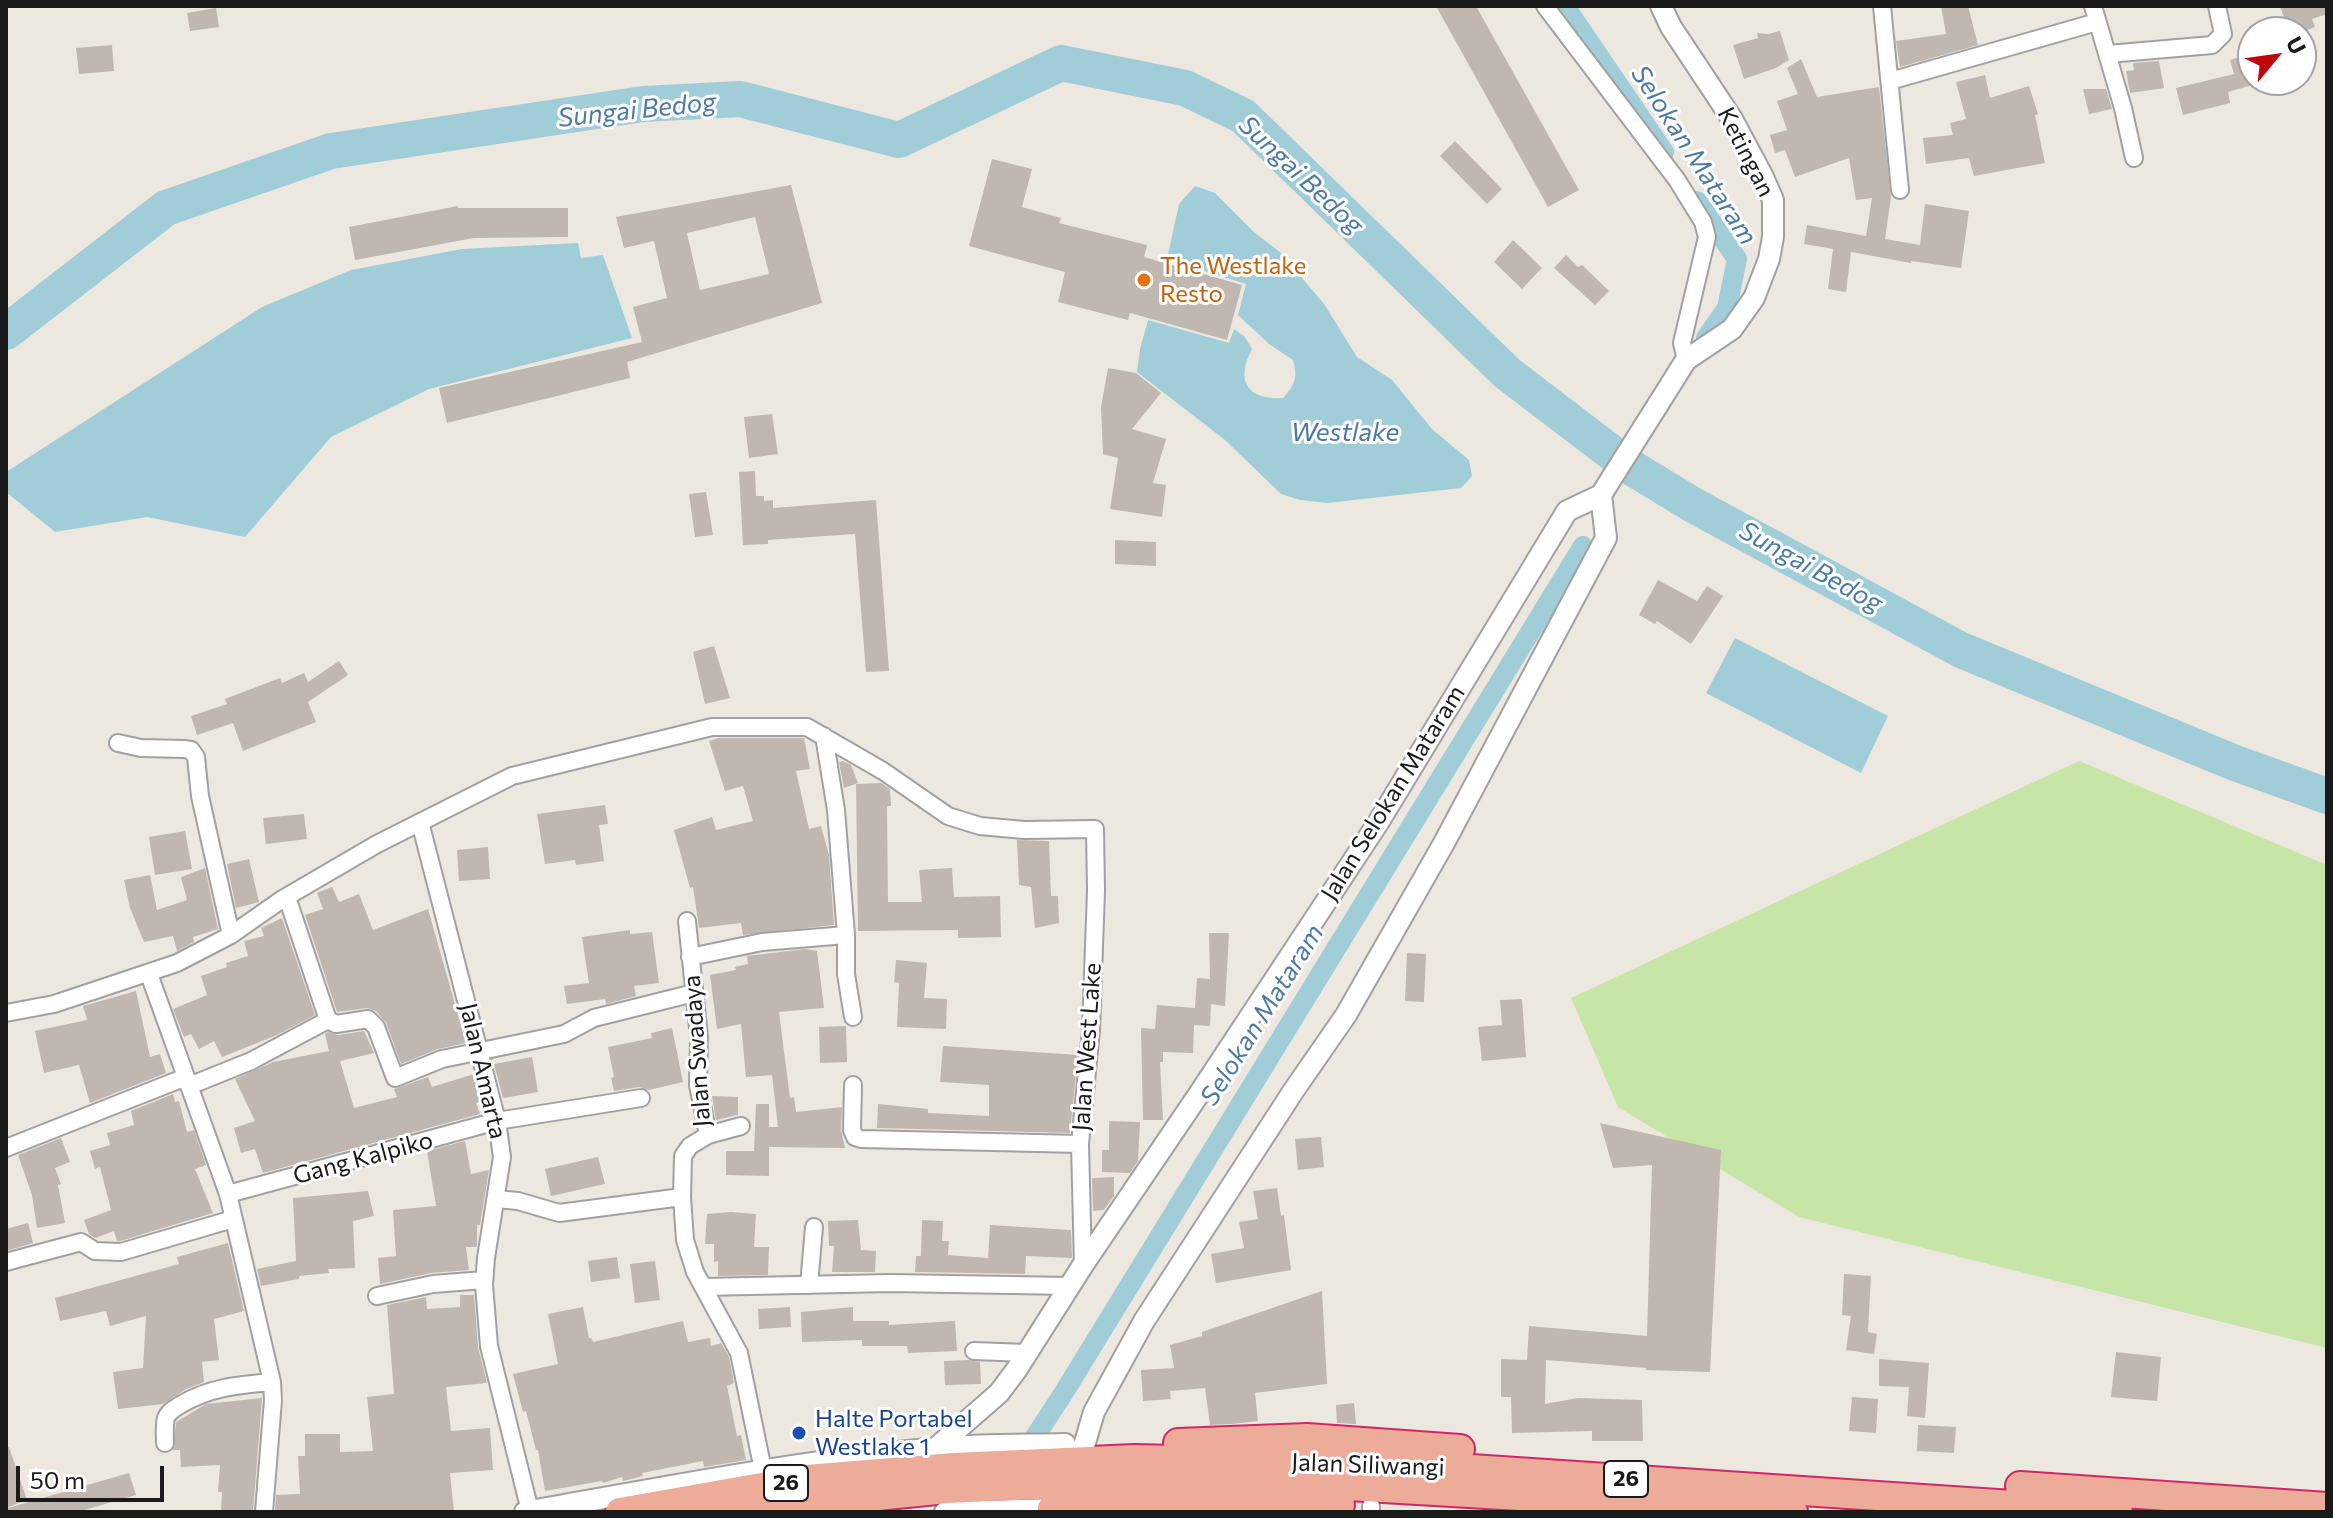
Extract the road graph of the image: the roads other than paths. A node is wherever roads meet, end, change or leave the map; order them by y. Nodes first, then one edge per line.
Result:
1 (1545, 6) edge
2 (1661, 6) edge
3 (1882, 6) edge
4 (2217, 6) edge
5 (2095, 14) edge
6 (2108, 54) junction
7 (1890, 81) junction
8 (2134, 158) dead end
9 (1900, 190) dead end
10 (1681, 367) junction
11 (1606, 488) junction
12 (824, 736) junction
13 (118, 743) dead end
14 (420, 822) junction
15 (287, 897) junction
16 (687, 921) dead end
17 (231, 935) junction
18 (846, 935) junction
19 (690, 957) junction
20 (149, 974) junction
21 (694, 993) junction
22 (6, 1013) edge
23 (853, 1017) dead end
24 (328, 1020) junction
25 (478, 1050) junction
26 (188, 1081) junction
27 (853, 1085) dead end
28 (641, 1098) dead end
29 (497, 1121) junction
30 (741, 1126) dead end
31 (708, 1135) junction
32 (1080, 1144) junction
33 (6, 1148) edge
34 (228, 1194) junction
35 (682, 1197) junction
36 (496, 1199) junction
37 (233, 1219) junction
38 (814, 1227) dead end
39 (6, 1262) edge
40 (1083, 1265) junction
41 (484, 1280) junction
42 (809, 1285) junction
43 (1071, 1286) junction
44 (703, 1287) junction
45 (377, 1296) dead end
46 (974, 1351) dead end
47 (1027, 1353) junction
48 (272, 1382) junction
49 (165, 1443) dead end
50 (1075, 1445) junction
51 (763, 1470) junction
52 (945, 1479) edge
53 (1741, 1479) junction
54 (1594, 1490) junction
55 (2327, 1507) edge
56 (1063, 1509) edge
57 (1371, 1509) edge
58 (264, 1512) edge
59 (528, 1512) edge
60 (620, 1512) edge
61 (721, 1512) edge
62 (1460, 1512) edge
63 (1778, 1512) edge
64 (1793, 1512) edge
65 (2118, 1512) edge

1 - 10 street
2 - 10 street, Ketingan
3 - 7 street
4 - 6 street
5 - 6 street
5 - 7 street
6 - 8 street
7 - 9 street
10 - 11 street
11 - 40 street, Jalan Selokan Mataram
11 - 50 street
12 - 14 street
12 - 18 street
12 - 32 street, Jalan West Lake
13 - 17 street
14 - 15 street
14 - 25 street, Jalan Amarta
15 - 17 street
15 - 24 street
16 - 19 street
17 - 20 street
18 - 19 street, Jalan Swadaya
18 - 23 street
19 - 21 street, Jalan Swadaya
20 - 22 street
20 - 26 street
21 - 25 street
21 - 31 street, Jalan Swadaya
24 - 25 street
24 - 26 street
25 - 29 street, Jalan Amarta
26 - 33 street
26 - 34 street
27 - 32 street
28 - 29 street, Gang Kalpiko
29 - 34 street, Gang Kalpiko
29 - 36 street, Jalan Amarta
30 - 31 street
31 - 35 street, Jalan Swadaya
32 - 40 street, Jalan West Lake
34 - 37 street
35 - 36 street
35 - 44 street, Jalan Swadaya
36 - 41 street, Jalan Amarta
37 - 39 street
37 - 48 street
38 - 42 street
40 - 43 street, Jalan Selokan Mataram
41 - 45 street
41 - 59 street, Jalan Amarta
42 - 43 street
42 - 44 street
43 - 47 street, Jalan Selokan Mataram
44 - 51 street, Jalan Swadaya
46 - 47 street
47 - 52 street, Jalan Selokan Mataram
48 - 49 street
48 - 58 street
50 - 52 street
50 - 53 highway
51 - 52 street
51 - 59 street
52 - 54 highway, Jalan Siliwangi / 26
52 - 56 street
52 - 60 highway, Jalan Siliwangi / 26
52 - 61 highway, Jalan Siliwangi / 26
53 - 54 highway, Jalan Siliwangi / 26
53 - 55 highway
53 - 65 highway, Jalan Siliwangi / 26
54 - 63 highway, Jalan Siliwangi / 26
56 - 57 highway
57 - 62 highway
63 - 64 highway, Jalan Siliwangi / 26

